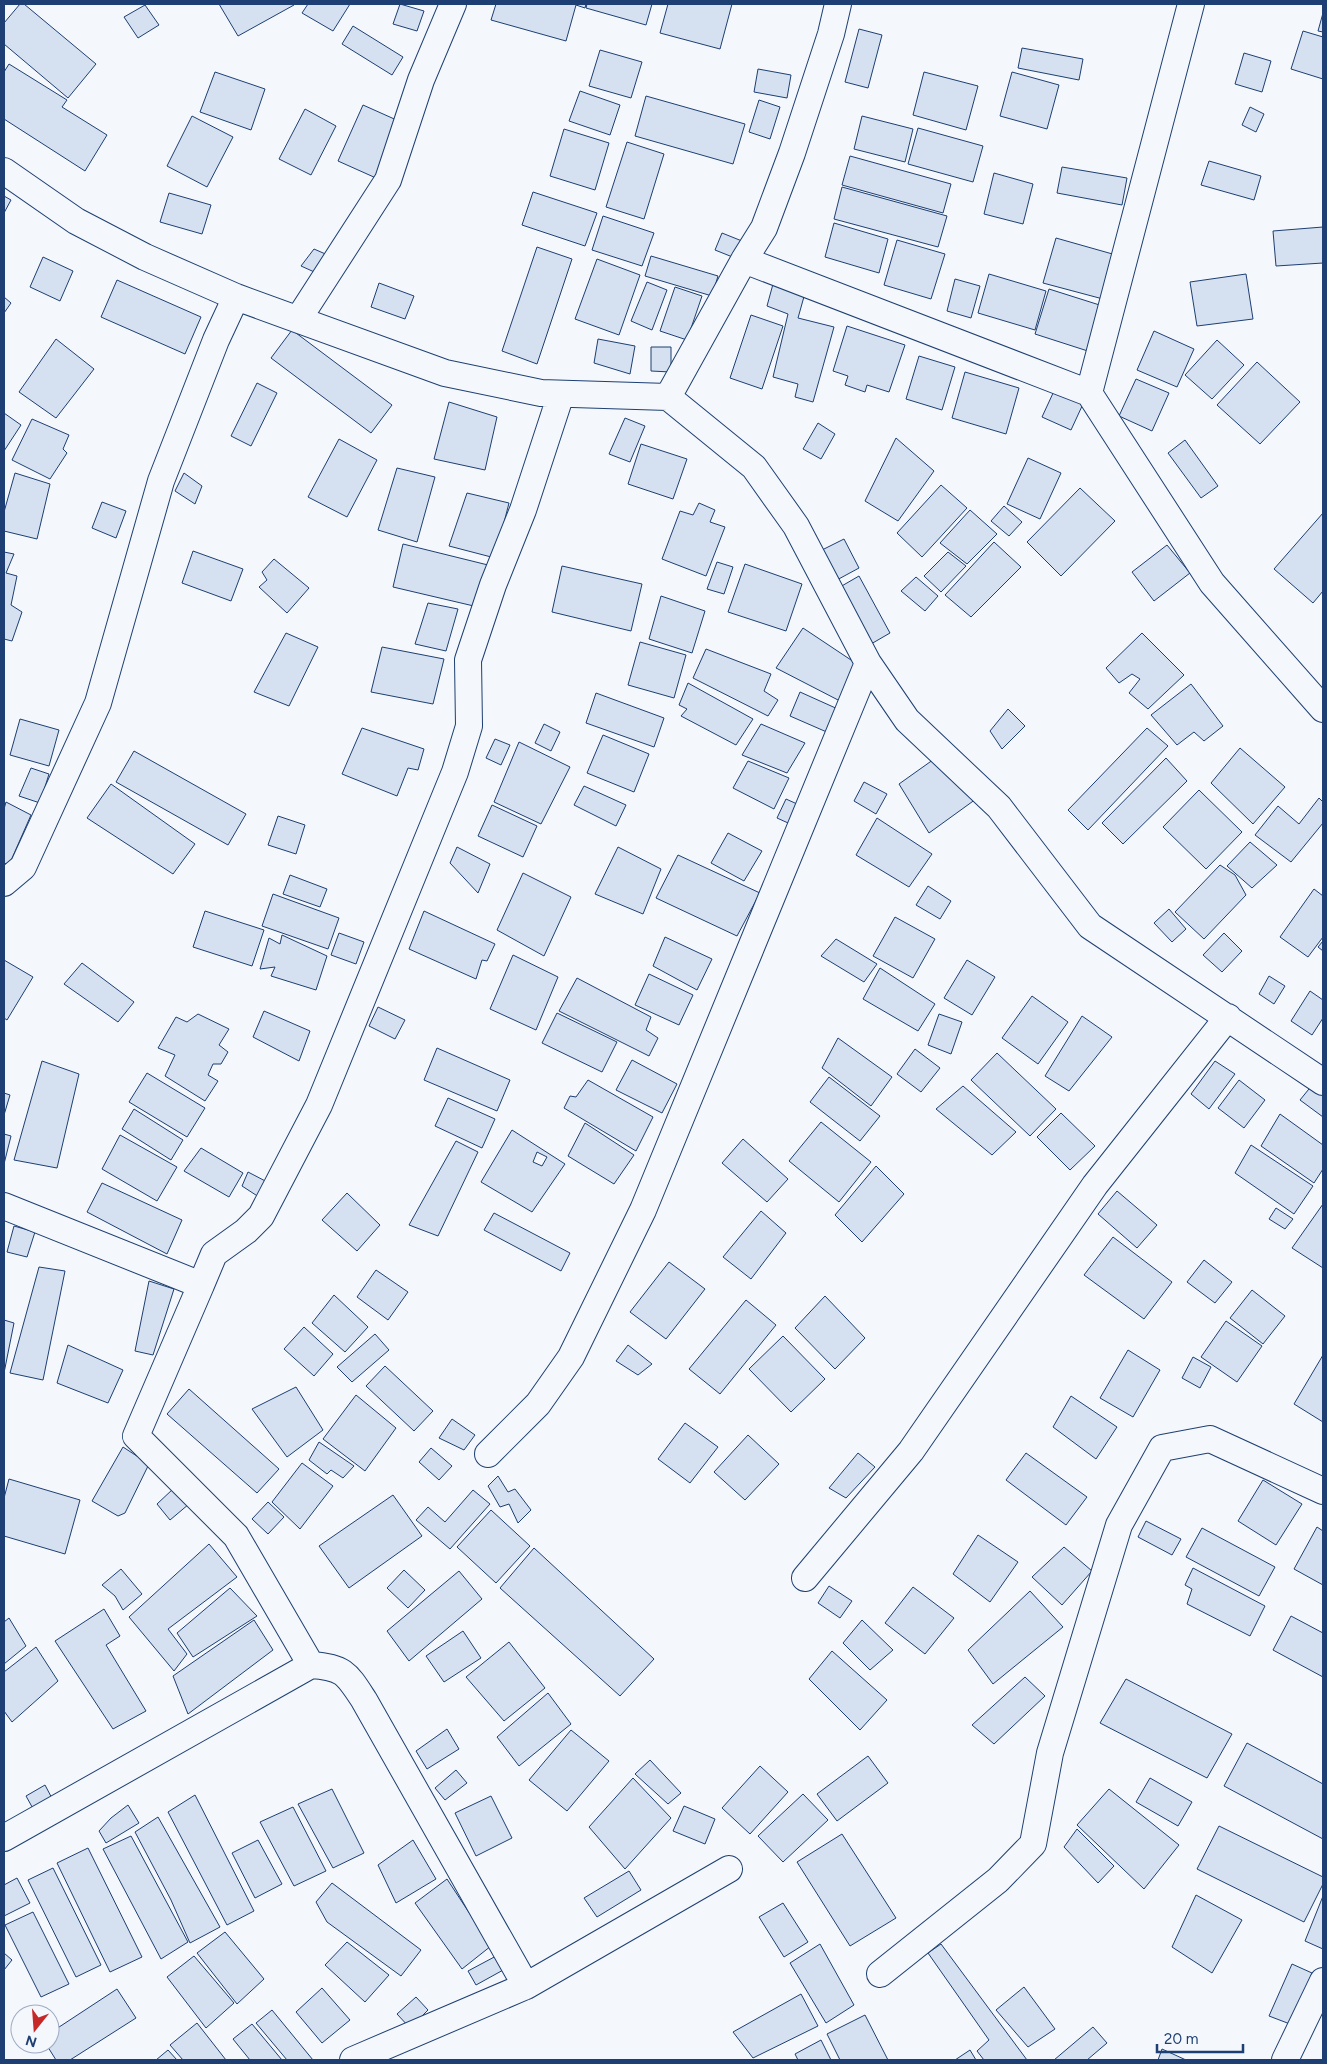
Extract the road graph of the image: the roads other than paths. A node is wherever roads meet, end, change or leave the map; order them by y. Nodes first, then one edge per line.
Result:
1 (453, 4) edge
2 (838, 4) edge
3 (1191, 4) edge
4 (4, 171) edge
5 (744, 260) junction
6 (236, 297) junction
7 (299, 318) junction
8 (1089, 393) junction
9 (561, 394) junction
10 (668, 397) junction
11 (868, 663) junction
12 (1323, 710) edge
13 (4, 883) edge
14 (1228, 1017) junction
15 (1323, 1082) edge
16 (4, 1206) edge
17 (201, 1285) junction
18 (488, 1454) dead end
19 (1323, 1491) edge
20 (805, 1578) dead end
21 (311, 1665) junction
22 (4, 1838) edge
23 (729, 1869) dead end
24 (880, 1974) dead end
25 (1323, 1981) edge
26 (526, 1986) junction
27 (353, 2060) edge
28 (1285, 2060) edge

1 - 7 street
2 - 5 street
3 - 8 street
4 - 6 street
5 - 8 street
5 - 10 street
6 - 7 street
6 - 13 street
7 - 9 street
8 - 12 street
9 - 10 street
9 - 17 street
10 - 11 street
11 - 14 street
11 - 18 street
14 - 15 street
14 - 20 street
16 - 17 street
17 - 21 street
19 - 24 street
21 - 22 street
21 - 26 street
23 - 26 street
25 - 28 street
26 - 27 street

